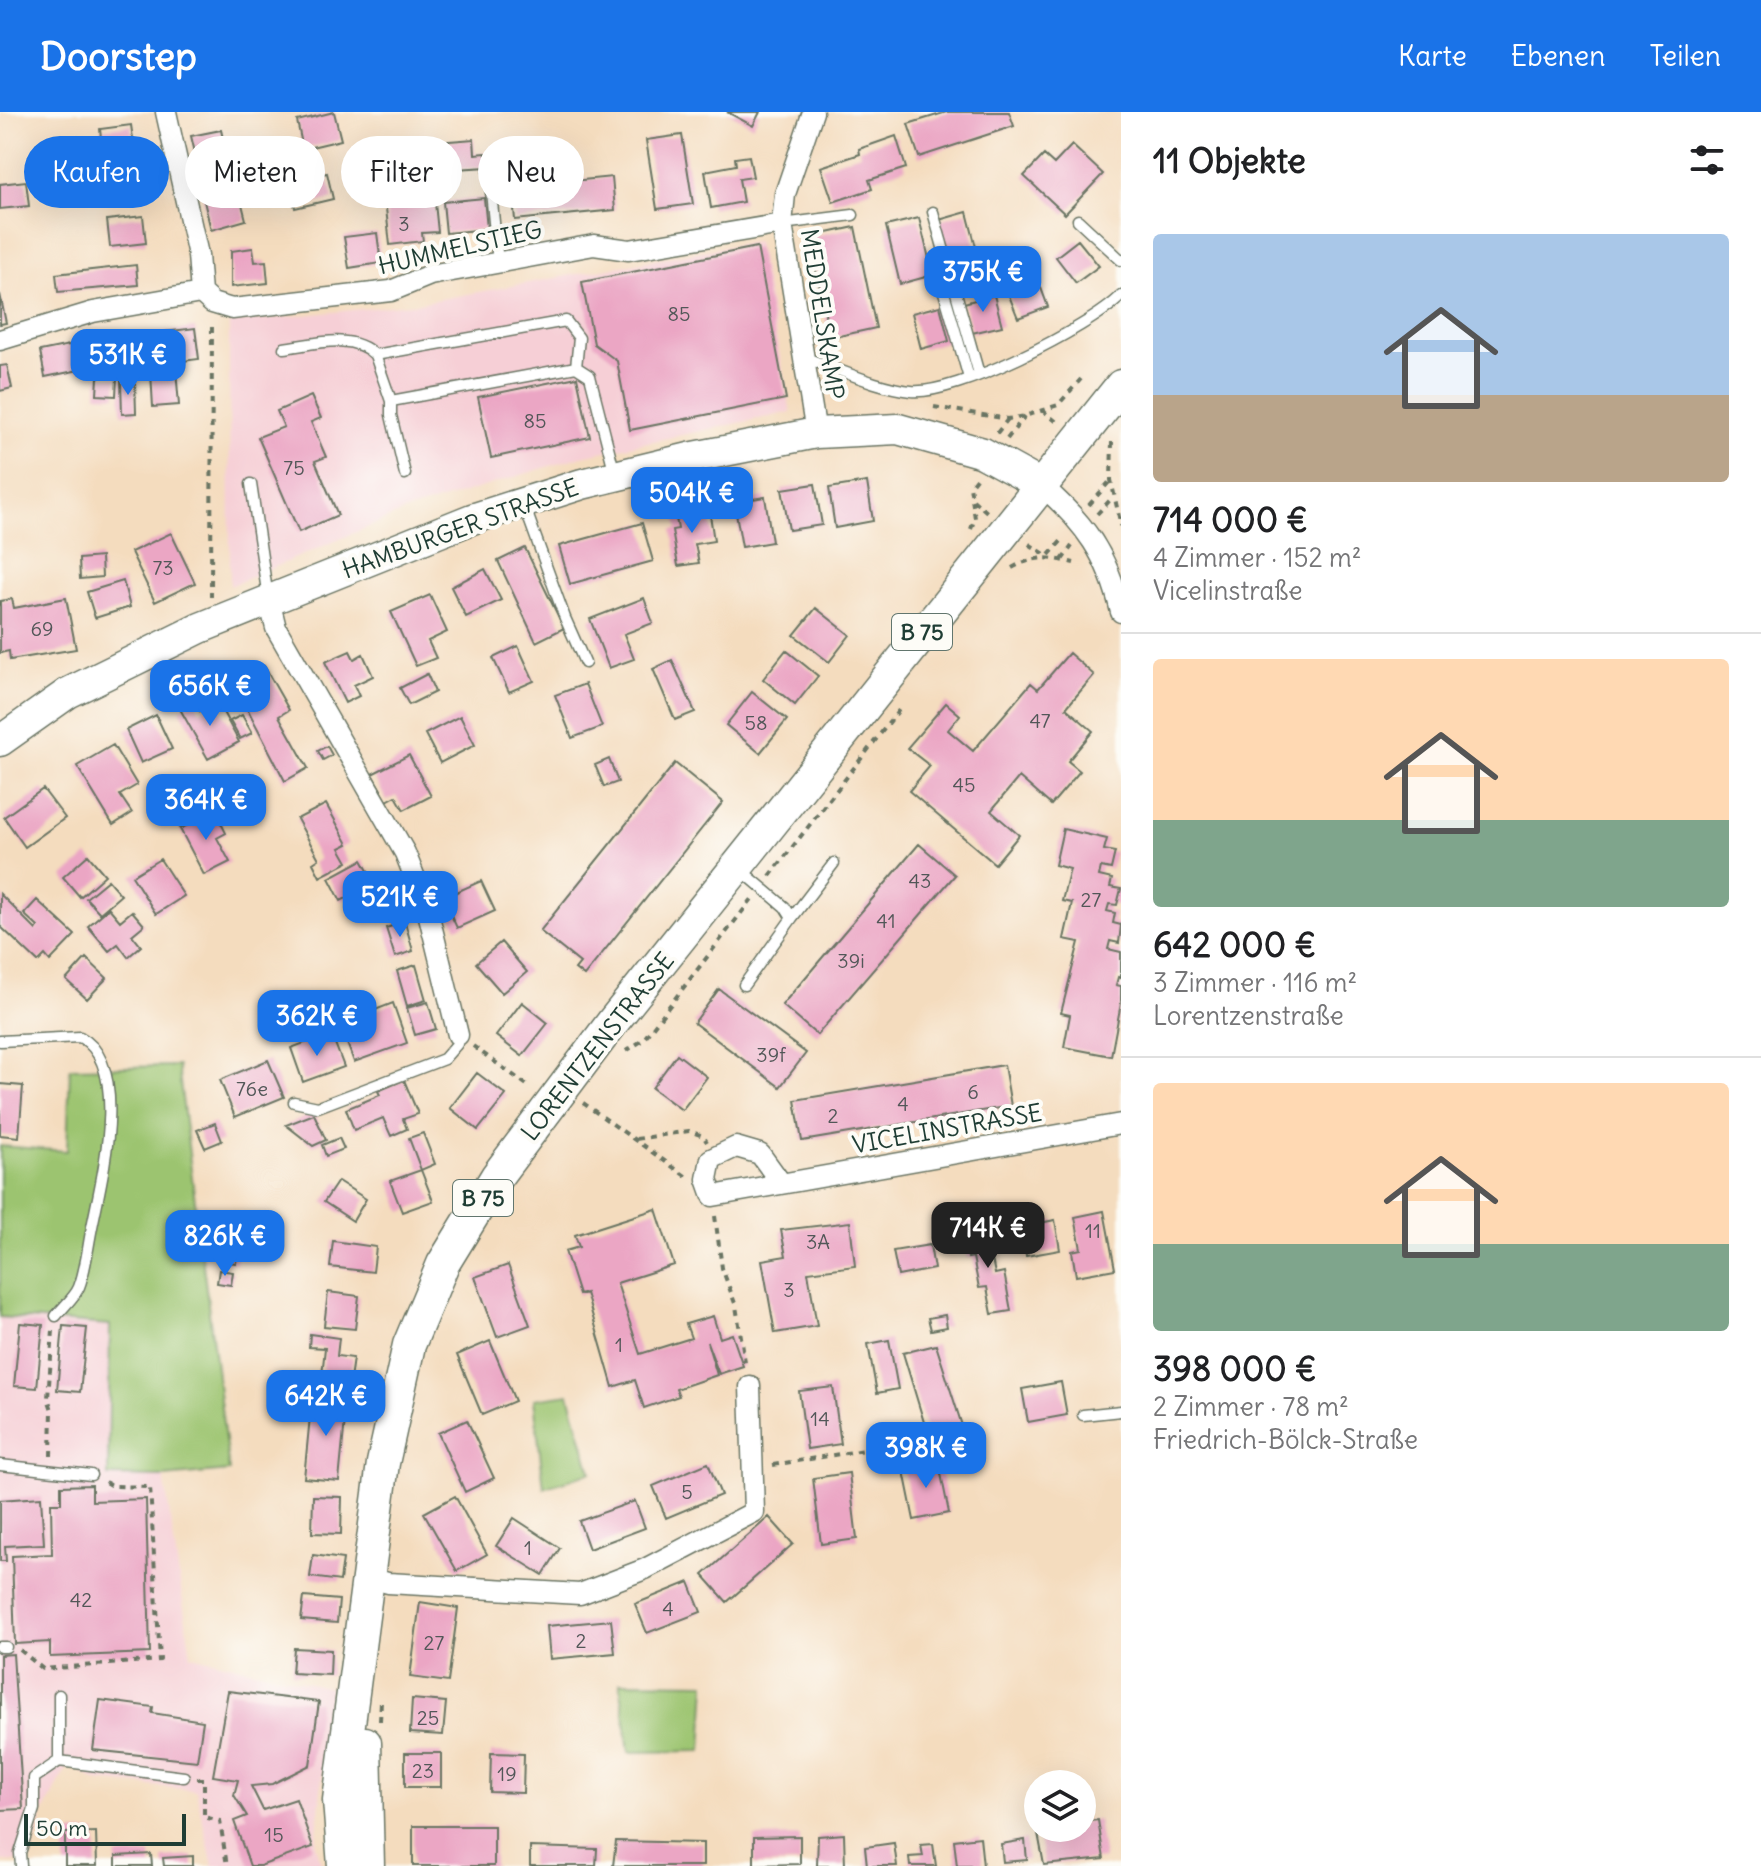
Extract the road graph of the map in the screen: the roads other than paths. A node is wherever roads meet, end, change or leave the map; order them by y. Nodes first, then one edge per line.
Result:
1 (166, 112) edge
2 (813, 112) edge
3 (493, 208) edge
4 (933, 212) dead end
5 (853, 215) dead end
6 (1078, 220) dead end
7 (782, 224) junction
8 (1121, 260) edge
9 (498, 263) junction
10 (939, 275) dead end
11 (1121, 296) edge
12 (207, 298) junction
13 (0, 340) edge
14 (284, 348) dead end
15 (375, 355) junction
16 (805, 358) junction
17 (576, 367) junction
18 (974, 376) junction
19 (1121, 386) edge
20 (391, 401) junction
21 (816, 433) junction
22 (405, 474) dead end
23 (615, 476) junction
24 (251, 484) dead end
25 (1041, 485) junction
26 (524, 503) junction
27 (269, 600) junction
28 (1121, 612) edge
29 (585, 663) dead end
30 (0, 741) edge
31 (834, 863) dead end
32 (737, 866) junction
33 (792, 918) junction
34 (744, 985) dead end
35 (458, 1035) joint
36 (0, 1041) edge
37 (294, 1102) dead end
38 (1121, 1124) edge
39 (781, 1183) junction
40 (56, 1316) road end
41 (750, 1386) road end
42 (1121, 1411) edge
43 (1083, 1415) dead end
44 (0, 1465) edge
45 (91, 1475) road end
46 (367, 1577) junction
47 (59, 1695) dead end
48 (354, 1701) junction
49 (59, 1761) junction
50 (184, 1777) road end
51 (21, 1866) edge
52 (344, 1866) edge
53 (368, 1866) edge

1 - 12 street
2 - 7 street, MEDDELSKAMP
3 - 9 lane
4 - 18 lane
5 - 7 lane
6 - 8 lane
7 - 9 street, HUMMELSTIEG
7 - 16 street, MEDDELSKAMP
9 - 12 street, HUMMELSTIEG
10 - 18 lane
11 - 18 lane
12 - 13 street, HUMMELSTIEG
14 - 15 lane
15 - 17 lane
15 - 20 lane
16 - 18 lane
16 - 21 street, MEDDELSKAMP
17 - 20 lane
17 - 23 lane
19 - 25 main road, B 75
20 - 22 lane
21 - 23 street, HAMBURGER STRASSE
21 - 25 street, HAMBURGER STRASSE
23 - 26 street, HAMBURGER STRASSE
24 - 27 lane
25 - 28 street
25 - 32 main road, LORENTZENSTRASSE / B 75
26 - 27 street, HAMBURGER STRASSE
26 - 29 lane
27 - 30 street, HAMBURGER STRASSE
27 - 35 street
31 - 33 lane
32 - 33 lane
32 - 46 main road, LORENTZENSTRASSE / B 75
33 - 34 lane
35 - 37 lane
36 - 40 lane
38 - 39 street, VICELINSTRASSE
39 - 39 street, VICELINSTRASSE
41 - 46 street
42 - 43 lane
44 - 45 lane
46 - 48 main road, LORENTZENSTRASSE / B 75
47 - 49 lane
48 - 52 main road, LORENTZENSTRASSE / B 75
48 - 53 main road, LORENTZENSTRASSE / B 75
49 - 50 lane
49 - 51 lane

